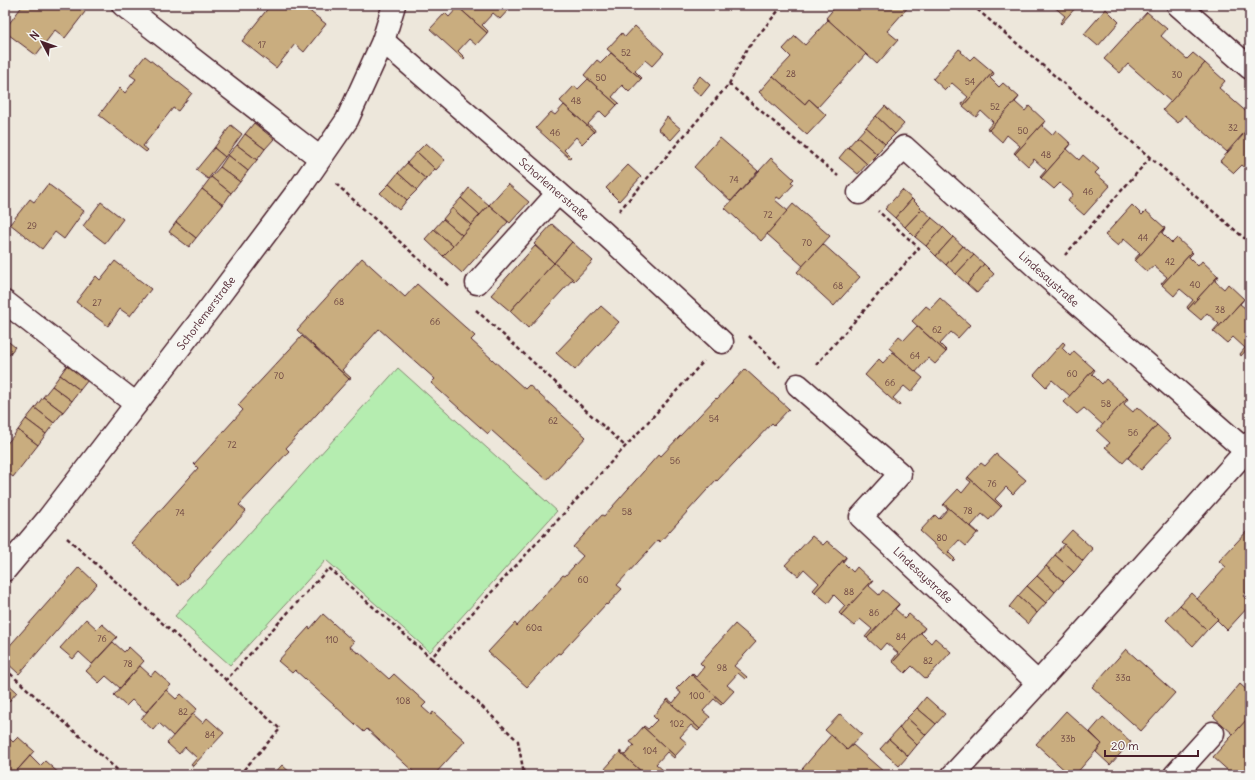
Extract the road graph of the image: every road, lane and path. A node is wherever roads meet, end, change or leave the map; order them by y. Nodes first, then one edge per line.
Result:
1 (123, 5) edge
2 (394, 5) edge
3 (784, 5) edge
4 (972, 5) edge
5 (1178, 5) edge
6 (383, 41) junction
7 (1250, 68) edge
8 (729, 84) junction
9 (320, 158) junction
10 (1150, 158) junction
11 (558, 193) junction
12 (859, 193) junction
13 (602, 231) junction
14 (1250, 243) edge
15 (1046, 276) junction
16 (477, 283) dead end
17 (5, 302) edge
18 (722, 342) junction
19 (798, 385) junction
20 (136, 404) junction
21 (1248, 447) edge
22 (47, 520) junction
23 (5, 570) edge
24 (431, 658) junction
25 (5, 669) edge
26 (226, 680) junction
27 (1038, 683) junction
28 (1212, 733) dead end
29 (123, 775) edge
30 (239, 775) edge
31 (524, 775) edge
32 (953, 775) edge
33 (1175, 775) edge

1 - 9 street
2 - 6 street, Schorlemerstraße
3 - 8 path
4 - 10 path
5 - 7 street
6 - 9 street, Schorlemerstraße
6 - 11 street, Schorlemerstraße
8 - 12 path
8 - 13 path
9 - 20 street, Schorlemerstraße
10 - 14 path
10 - 15 path
11 - 13 street, Schorlemerstraße
11 - 16 street
12 - 15 street, Lindesaystraße
12 - 19 path
13 - 18 street, Schorlemerstraße
15 - 21 street, Lindesaystraße
17 - 20 street
18 - 19 path
18 - 24 path
19 - 27 street, Lindesaystraße
20 - 22 street, Schorlemerstraße
21 - 27 street, Lindesaystraße
22 - 23 street, Schorlemerstraße
22 - 26 path
24 - 26 path
24 - 31 path
25 - 29 path
26 - 30 path
27 - 32 street, Lindesaystraße
28 - 33 street

